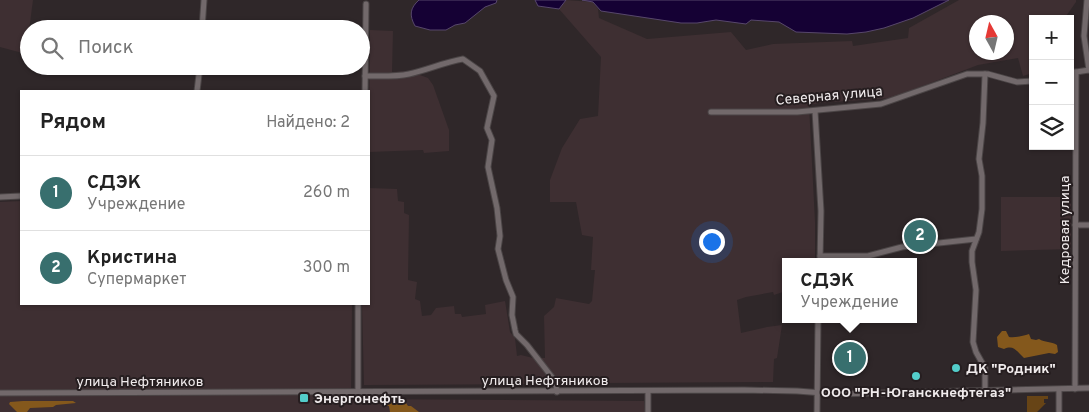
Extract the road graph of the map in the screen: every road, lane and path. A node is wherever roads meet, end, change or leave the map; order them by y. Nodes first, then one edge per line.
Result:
1 (204, 0) edge
2 (1087, 0) edge
3 (366, 4) dead end
4 (203, 20) edge
5 (366, 20) edge
6 (1089, 70) edge
7 (1074, 72) edge
8 (984, 74) junction
9 (199, 75) edge
10 (365, 76) joint
11 (1029, 81) edge
12 (197, 90) edge
13 (365, 90) edge
14 (1073, 105) edge
15 (815, 111) junction
16 (711, 112) dead end
17 (20, 196) edge
18 (0, 197) edge
19 (1075, 225) junction
20 (1089, 225) edge
21 (976, 239) junction
22 (820, 258) edge
23 (836, 258) edge
24 (358, 305) edge
25 (818, 323) edge
26 (1089, 388) edge
27 (1075, 389) junction
28 (1059, 390) junction
29 (358, 391) junction
30 (648, 391) junction
31 (985, 391) junction
32 (557, 392) junction
33 (0, 393) edge
34 (817, 393) junction
35 (648, 412) edge
36 (817, 412) edge
37 (1059, 412) edge

1 - 4 street
2 - 6 street
3 - 5 street
6 - 7 street
8 - 11 street, Северная улица
8 - 15 street, Северная улица
8 - 21 street
9 - 12 street
10 - 13 street
10 - 32 street
14 - 19 street, Кедровая улица
15 - 16 street, Северная улица
15 - 22 street
17 - 18 street
19 - 20 street
19 - 27 street, Кедровая улица
21 - 23 street
21 - 31 street
24 - 29 street
25 - 34 street
26 - 27 street, улица Нефтяников
27 - 28 street, улица Нефтяников
28 - 31 street, улица Нефтяников
28 - 37 street
29 - 32 street, улица Нефтяников
29 - 33 street, улица Нефтяников
30 - 32 street, улица Нефтяников
30 - 34 street, улица Нефтяников
30 - 35 street
31 - 34 street, улица Нефтяников
34 - 36 street

